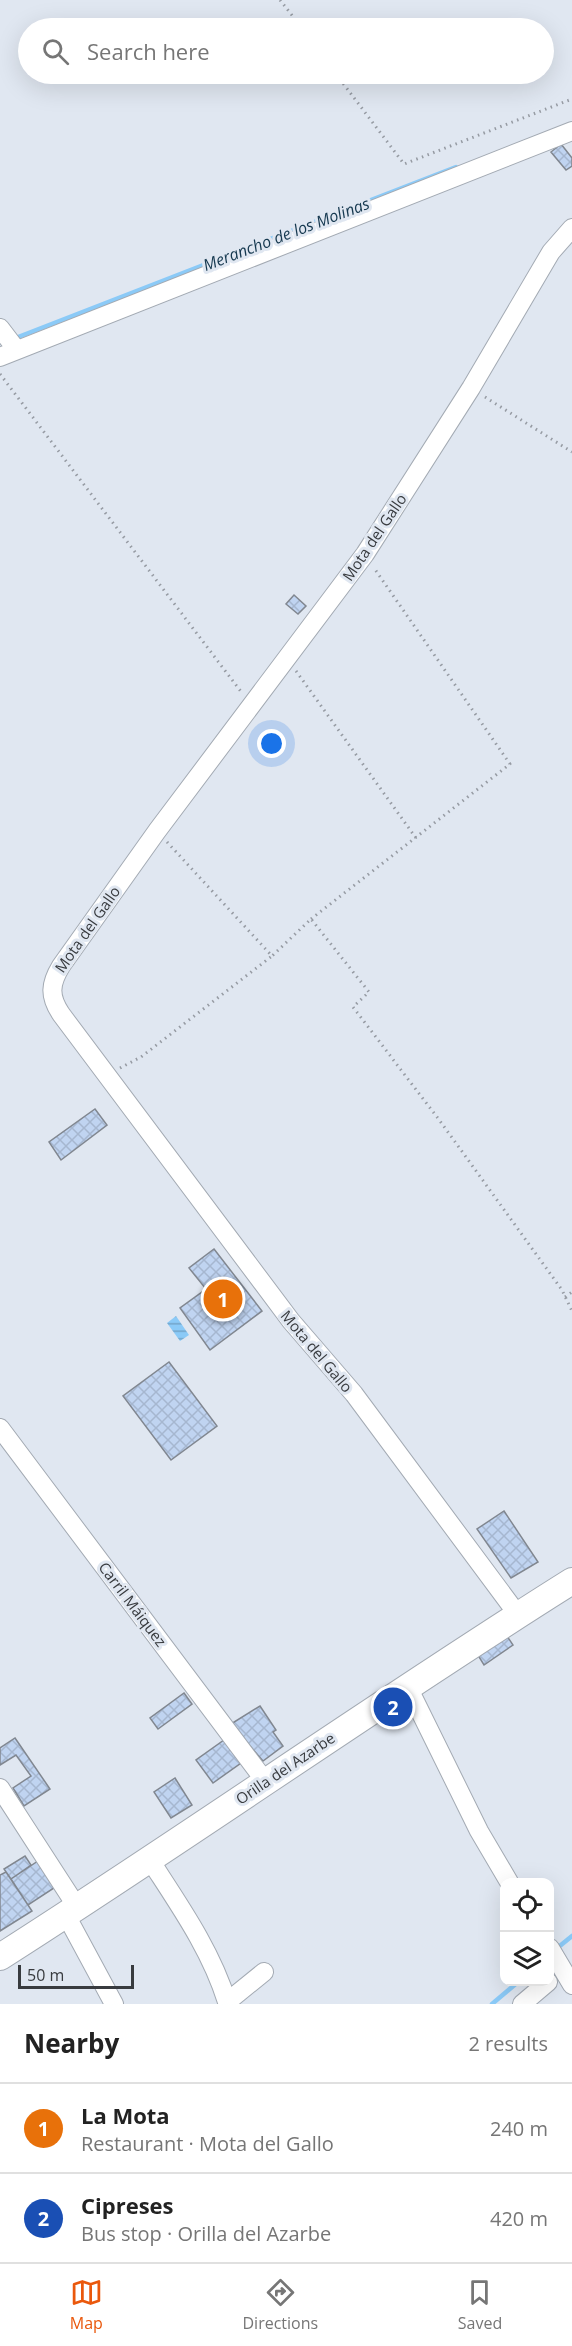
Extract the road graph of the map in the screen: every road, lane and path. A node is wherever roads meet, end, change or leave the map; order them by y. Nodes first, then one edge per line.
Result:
1 (280, 0) edge
2 (294, 18) edge
3 (344, 84) edge
4 (572, 99) edge
5 (572, 131) edge
6 (572, 228) edge
7 (7, 343) edge
8 (0, 374) edge
9 (471, 388) junction
10 (572, 452) edge
11 (365, 554) junction
12 (287, 659) junction
13 (253, 701) junction
14 (157, 831) junction
15 (416, 838) junction
16 (311, 919) junction
17 (272, 956) junction
18 (107, 1074) junction
19 (572, 1292) edge
20 (565, 1297) junction
21 (572, 1311) edge
22 (0, 1428) edge
23 (572, 1581) edge
24 (518, 1615) junction
25 (408, 1687) junction
26 (265, 1780) junction
27 (0, 1788) edge
28 (150, 1860) junction
29 (507, 1878) edge
30 (72, 1911) junction
31 (0, 1957) edge
32 (554, 1959) edge
33 (264, 1972) dead end
34 (561, 1975) edge
35 (114, 2004) edge
36 (522, 2004) edge

1 - 2 path
3 - 4 path
5 - 7 street
6 - 9 street, Mota del Gallo
8 - 13 path
9 - 10 path
9 - 11 street, Mota del Gallo
11 - 12 street, Mota del Gallo
11 - 15 path
12 - 13 street, Mota del Gallo
12 - 15 path
13 - 14 street, Mota del Gallo
14 - 17 path
14 - 18 street, Mota del Gallo
15 - 16 path
16 - 17 path
16 - 20 path
17 - 18 path
18 - 24 street, Mota del Gallo
19 - 20 path
20 - 21 path
22 - 26 street, Carril Máiquez
23 - 24 main road, Orilla del Azarbe
24 - 25 main road, Orilla del Azarbe
25 - 26 main road, Orilla del Azarbe
25 - 29 street
26 - 28 main road, Orilla del Azarbe
27 - 30 street
28 - 30 main road, Orilla del Azarbe
28 - 33 street
30 - 31 main road, Orilla del Azarbe
30 - 35 street
32 - 34 street
34 - 36 street

